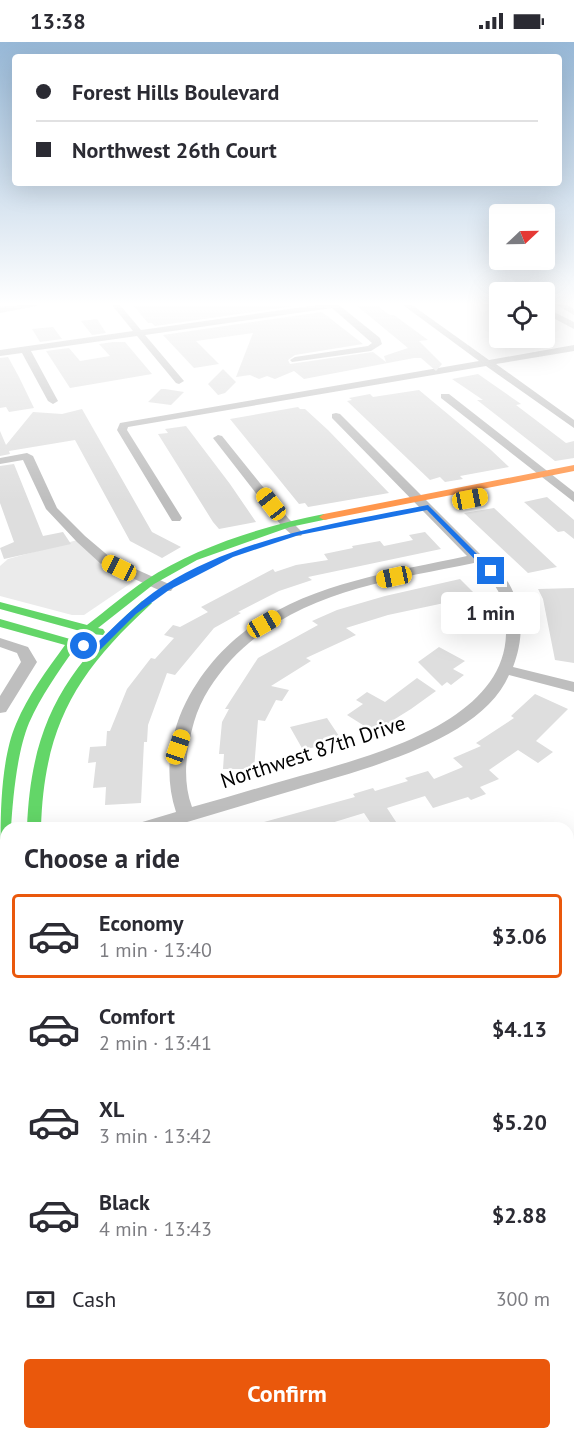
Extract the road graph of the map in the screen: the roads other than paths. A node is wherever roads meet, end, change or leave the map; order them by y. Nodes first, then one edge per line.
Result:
1 (36, 370) edge
2 (170, 370) edge
3 (179, 381) dead end
4 (446, 396) dead end
5 (53, 401) dead end
6 (336, 416) dead end
7 (218, 438) dead end
8 (0, 461) edge
9 (574, 468) edge
10 (549, 478) junction
11 (574, 478) edge
12 (574, 498) edge
13 (424, 503) junction
14 (293, 529) junction
15 (478, 558) junction
16 (150, 582) junction
17 (166, 588) junction
18 (0, 606) edge
19 (0, 623) edge
20 (87, 629) junction
21 (109, 634) junction
22 (0, 642) edge
23 (72, 643) junction
24 (96, 650) junction
25 (507, 670) junction
26 (574, 687) edge
27 (0, 708) edge
28 (186, 815) junction
29 (4, 822) edge
30 (33, 822) edge
31 (164, 822) edge

1 - 5 street
2 - 3 street
4 - 10 street
6 - 13 street
7 - 14 street
8 - 16 street
9 - 10 street
10 - 11 street
10 - 12 street
10 - 13 street
13 - 14 street
13 - 15 street
14 - 16 street
14 - 17 street
15 - 25 street
15 - 28 street
16 - 17 street
16 - 20 street
17 - 21 street
18 - 20 street
19 - 23 street
20 - 21 street
20 - 23 street
21 - 24 street
22 - 27 street
23 - 24 street
23 - 29 street
24 - 30 street
25 - 26 street
25 - 28 street, Northwest 87th Drive
28 - 31 street, Northwest 87th Drive

